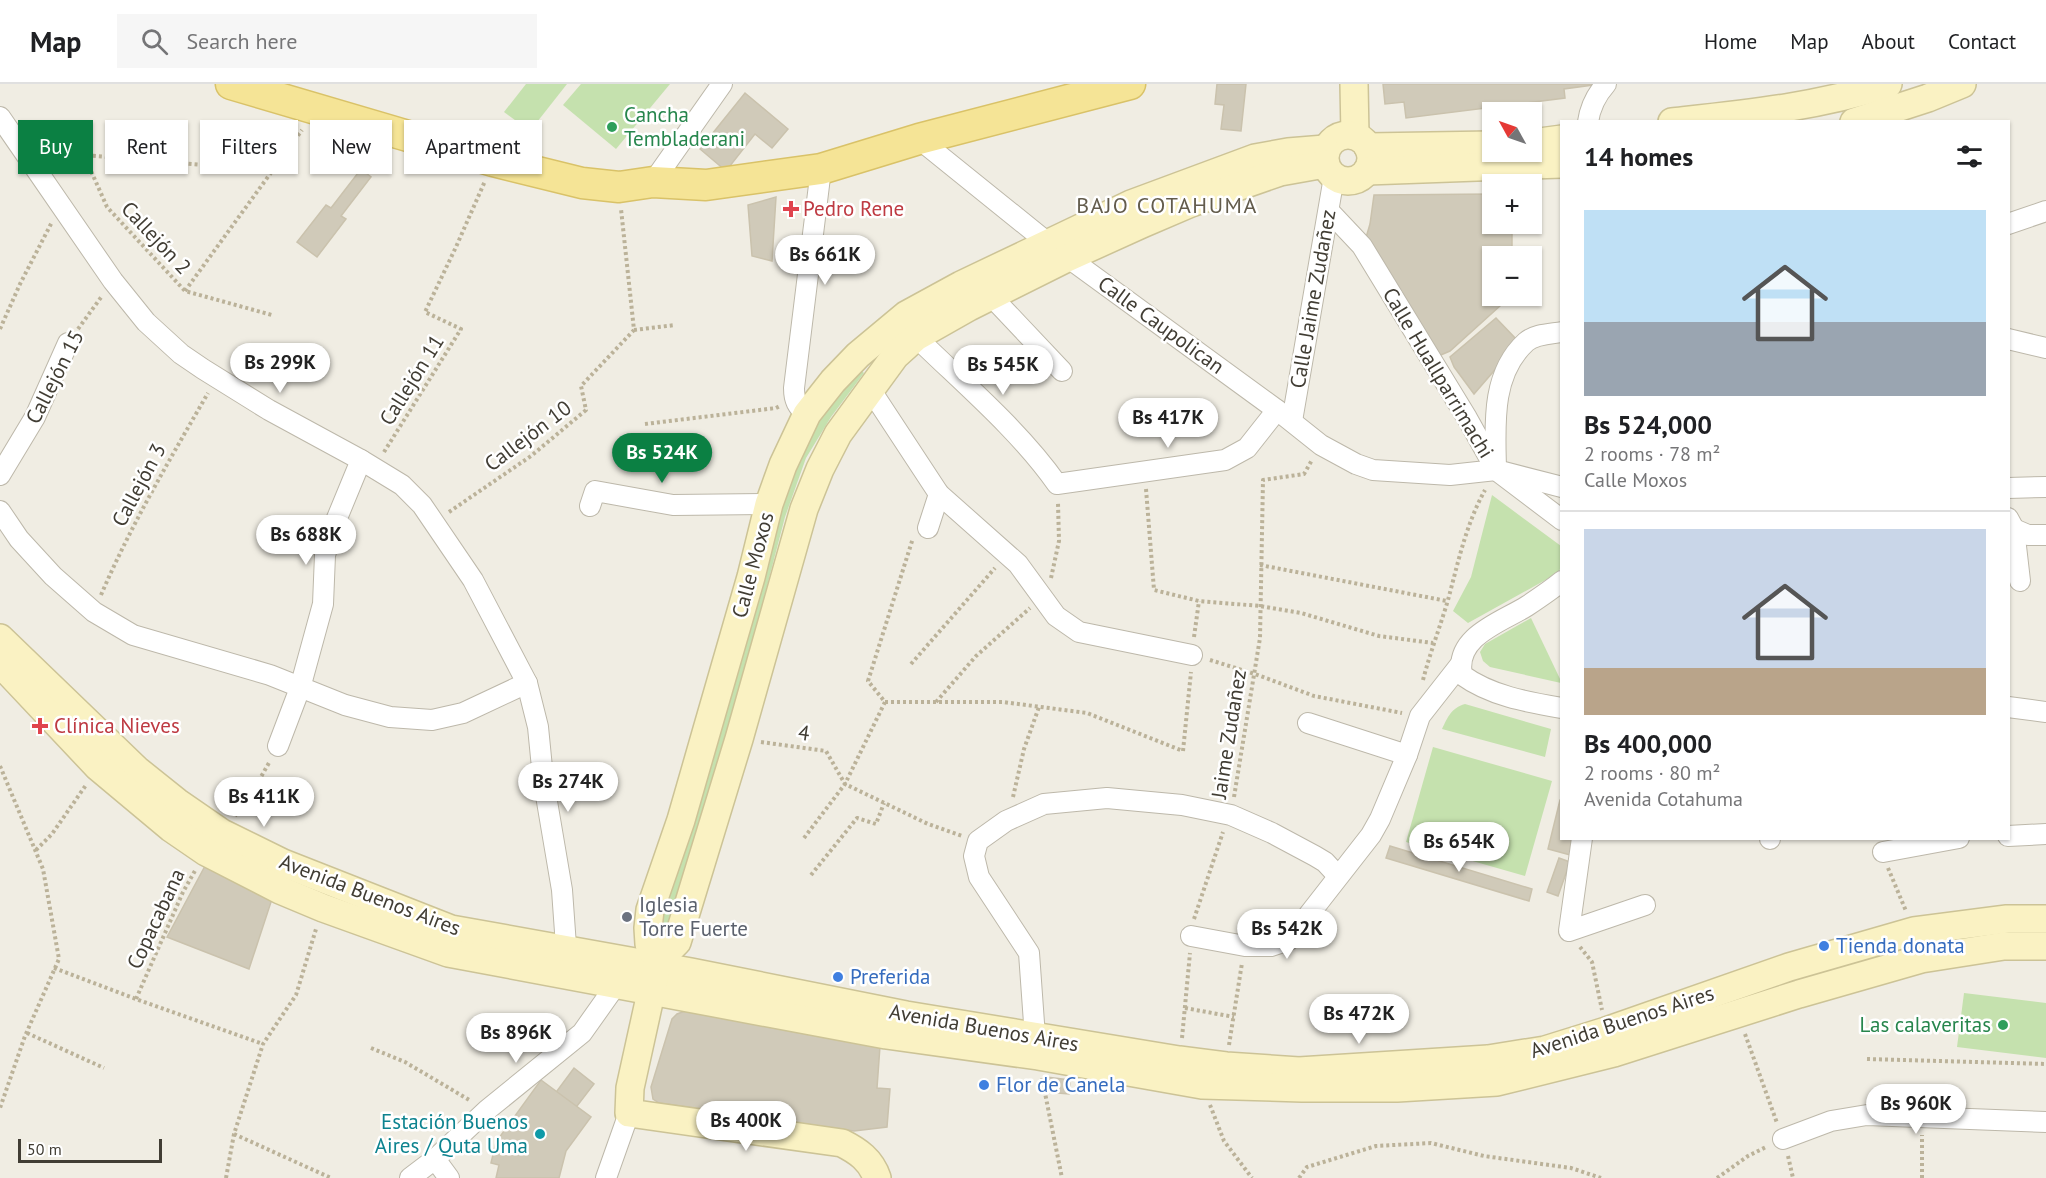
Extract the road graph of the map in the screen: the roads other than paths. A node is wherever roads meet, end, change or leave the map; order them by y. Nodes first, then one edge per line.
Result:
1 (231, 84) edge
2 (722, 84) edge
3 (1130, 84) edge
4 (1354, 84) edge
5 (1606, 84) edge
6 (1888, 84) edge
7 (1962, 84) edge
8 (1859, 93) junction
9 (0, 117) edge
10 (1588, 120) edge
11 (1689, 120) edge
12 (1855, 120) edge
13 (1858, 120) edge
14 (919, 139) junction
15 (1560, 139) edge
16 (1542, 142) edge
17 (1482, 145) edge
18 (1347, 149) junction
19 (1560, 164) edge
20 (821, 169) junction
21 (653, 182) junction
22 (1329, 211) junction
23 (2046, 211) edge
24 (2010, 223) edge
25 (1057, 250) junction
26 (991, 296) junction
27 (1560, 332) edge
28 (916, 337) junction
29 (2010, 339) edge
30 (68, 343) road end
31 (2046, 348) edge
32 (1062, 371) dead end
33 (870, 389) junction
34 (801, 407) junction
35 (1285, 416) junction
36 (367, 464) junction
37 (1496, 470) junction
38 (0, 475) edge
39 (1560, 487) edge
40 (2046, 487) edge
41 (2010, 488) edge
42 (939, 494) junction
43 (769, 504) junction
44 (590, 506) dead end
45 (0, 511) edge
46 (1560, 518) edge
47 (2011, 523) edge
48 (928, 528) road end
49 (2046, 536) edge
50 (2020, 581) dead end
51 (1560, 582) edge
52 (0, 638) edge
53 (1192, 655) road end
54 (0, 664) edge
55 (1460, 665) junction
56 (527, 683) junction
57 (300, 688) junction
58 (2010, 707) edge
59 (1560, 708) edge
60 (2046, 712) edge
61 (1308, 723) dead end
62 (278, 746) road end
63 (1407, 755) junction
64 (2046, 834) edge
65 (2010, 836) edge
66 (1582, 840) edge
67 (1948, 840) edge
68 (214, 842) junction
69 (1883, 852) road end
70 (1338, 876) junction
71 (1645, 906) dead end
72 (2046, 919) edge
73 (1191, 936) road end
74 (2046, 946) edge
75 (567, 962) junction
76 (655, 973) junction
77 (616, 985) junction
78 (1037, 1046) junction
79 (629, 1113) junction
80 (2046, 1122) edge
81 (1783, 1138) road end
82 (435, 1159) junction
83 (410, 1178) edge
84 (449, 1178) edge
85 (606, 1178) edge
86 (877, 1178) edge

1 - 21 main road
2 - 21 street
3 - 14 main road
4 - 18 main road
5 - 10 street
6 - 8 main road
7 - 13 main road
8 - 11 main road
8 - 12 street
9 - 36 street
14 - 20 main road
14 - 25 street, Calle Caupolican
15 - 16 main road
17 - 18 main road
18 - 19 main road
18 - 22 street, Calle Jaime Zudañez
18 - 25 main road
20 - 21 main road
20 - 34 street, Calle Moxos
22 - 35 street, Calle Jaime Zudañez
22 - 37 street, Calle Huallparrimachi
23 - 24 street
25 - 26 main road, Calle Moxos
25 - 34 main road
25 - 35 street, Calle Caupolican
26 - 28 main road, Calle Moxos
26 - 32 street
27 - 37 street
28 - 33 main road, Calle Moxos
28 - 35 street
29 - 31 street
30 - 38 street, Callejón 15
33 - 42 street
33 - 76 main road, Calle Moxos
34 - 43 main road, Calle Moxos
35 - 37 street, Calle Caupolican
36 - 56 street
36 - 57 street
37 - 39 street, Calle Caupolican
37 - 46 street, Calle Huallparrimachi
40 - 41 street
42 - 48 street
42 - 53 street
43 - 44 street
43 - 76 main road, Calle Moxos
45 - 57 street
47 - 49 street
47 - 50 street
51 - 55 street
52 - 68 main road, Avenida Buenos Aires
54 - 68 main road, Avenida Buenos Aires
55 - 59 street
55 - 63 street
56 - 57 street
56 - 75 street
57 - 62 street
58 - 60 street
61 - 63 street
63 - 70 street
64 - 65 street
66 - 71 street
67 - 69 street
68 - 75 main road, Avenida Buenos Aires
68 - 75 main road, Avenida Buenos Aires
70 - 73 street
70 - 78 street
72 - 78 main road, Avenida Buenos Aires
74 - 78 main road, Avenida Buenos Aires
75 - 76 main road, Avenida Buenos Aires
75 - 77 main road, Avenida Buenos Aires
76 - 77 main road, Avenida Buenos Aires
76 - 78 main road, Avenida Buenos Aires
76 - 79 main road
77 - 82 street
79 - 85 street
79 - 86 main road
80 - 81 street
82 - 83 street
82 - 84 street

